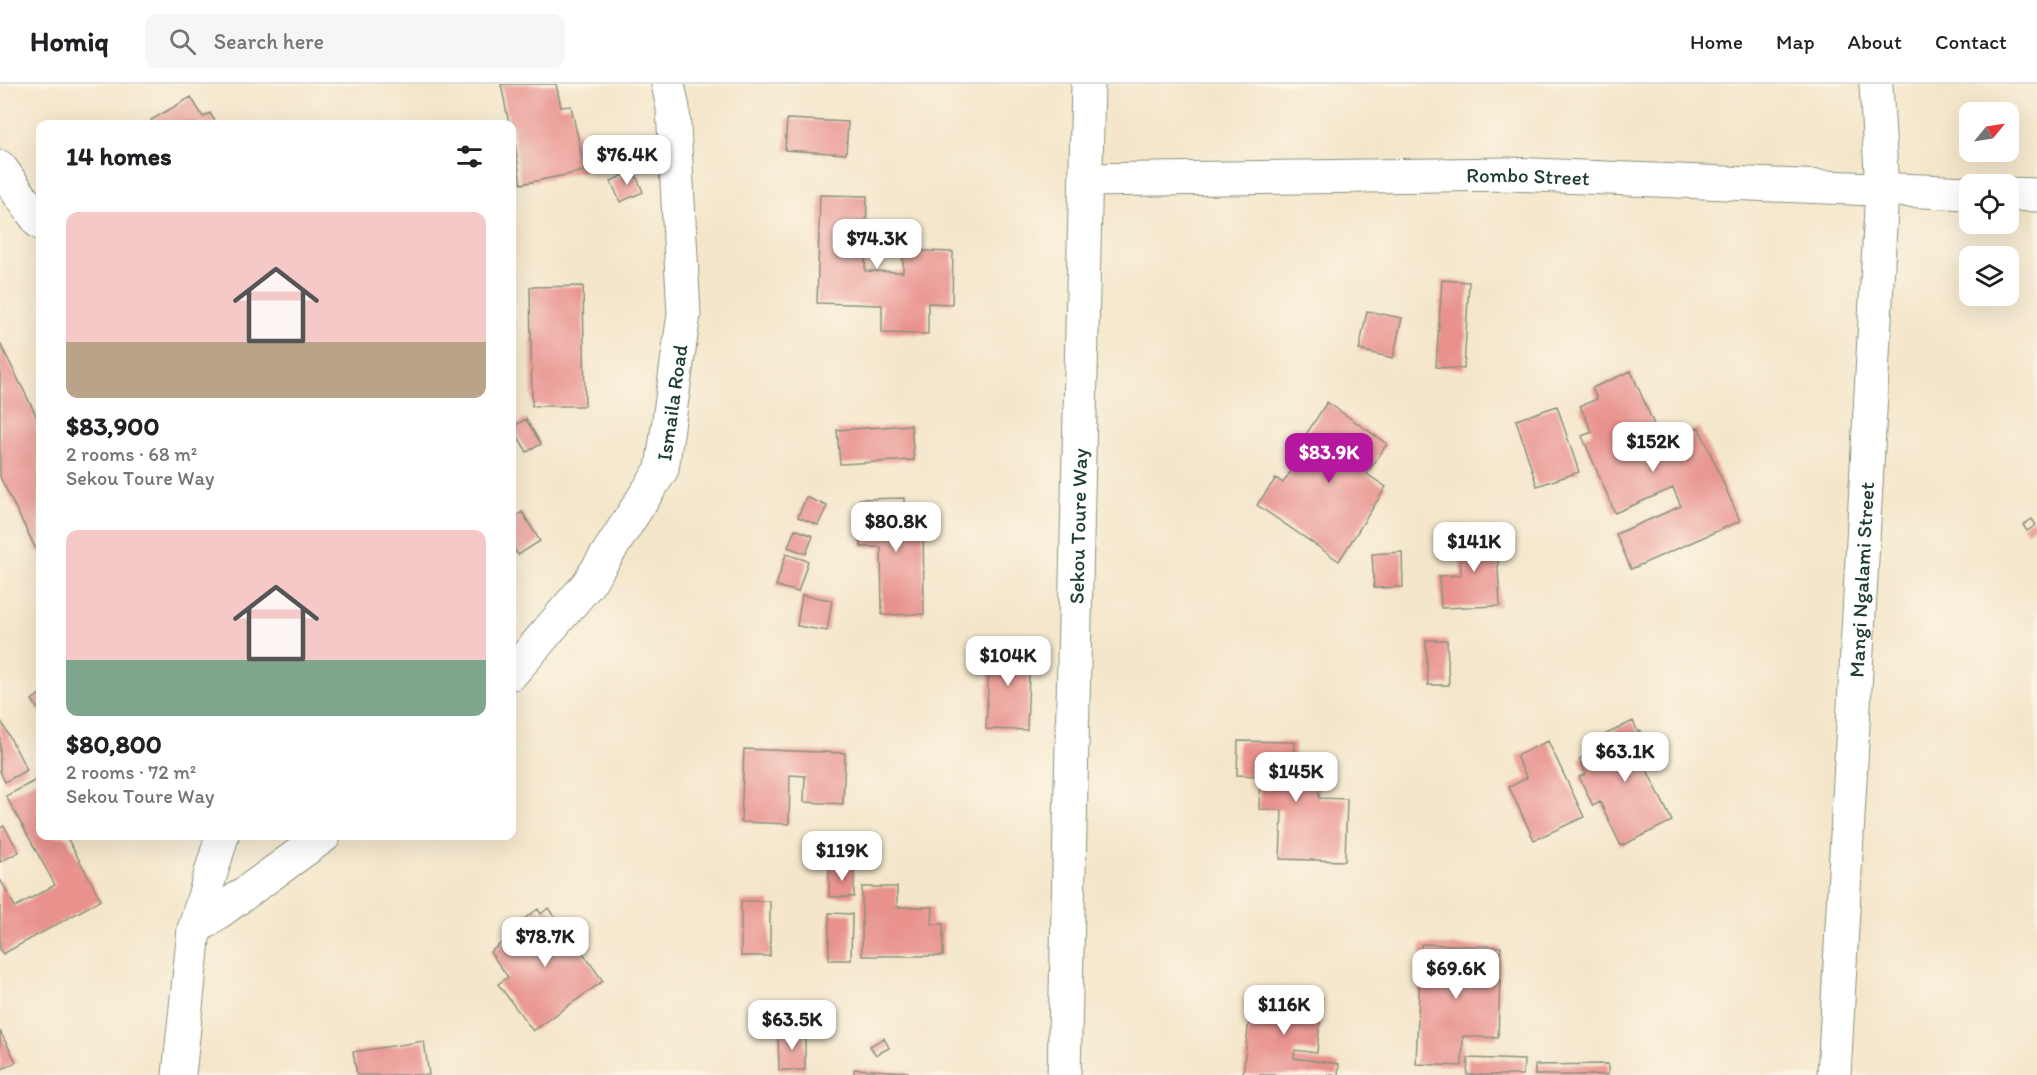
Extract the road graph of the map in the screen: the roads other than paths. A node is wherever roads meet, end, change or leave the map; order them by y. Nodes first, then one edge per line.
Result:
1 (668, 84) edge
2 (1088, 84) edge
3 (1876, 84) edge
4 (0, 167) edge
5 (1086, 180) junction
6 (1881, 190) junction
7 (1959, 193) edge
8 (2019, 194) edge
9 (2037, 195) edge
10 (36, 217) edge
11 (516, 668) edge
12 (221, 840) edge
13 (318, 840) edge
14 (194, 930) junction
15 (179, 1075) edge
16 (1064, 1075) edge
17 (1834, 1075) edge

1 - 11 street, Ismaila Road
2 - 5 street, Sekou Toure Way
3 - 6 street, Mangi Ngalami Street
4 - 10 street
5 - 6 street, Rombo Street
5 - 16 street, Sekou Toure Way
6 - 7 street, Rombo Street
6 - 17 street, Mangi Ngalami Street
8 - 9 street
12 - 14 street
13 - 14 street
14 - 15 street

